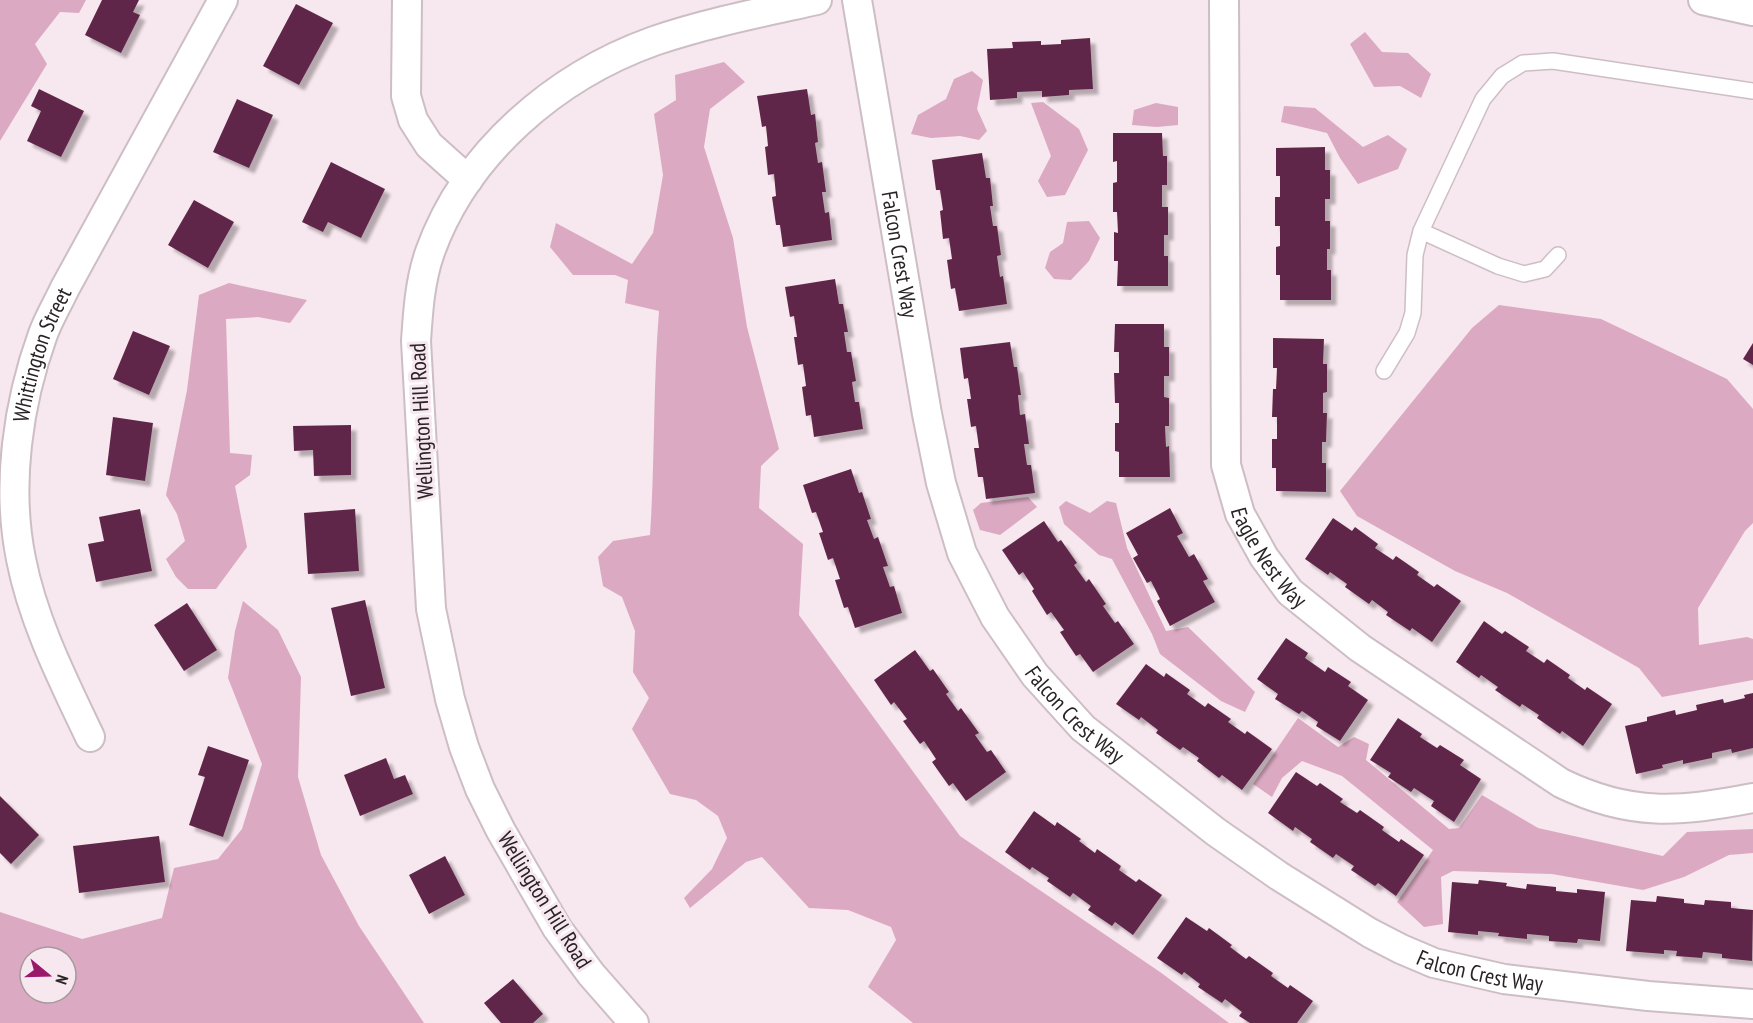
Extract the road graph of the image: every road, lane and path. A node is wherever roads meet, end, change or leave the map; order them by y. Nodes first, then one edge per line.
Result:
1 (224, 0) edge
2 (407, 0) edge
3 (817, 0) edge
4 (857, 0) edge
5 (1224, 0) edge
6 (1703, 0) edge
7 (1753, 11) edge
8 (1753, 91) edge
9 (468, 180) junction
10 (1421, 231) junction
11 (1558, 255) dead end
12 (1384, 371) dead end
13 (90, 737) dead end
14 (1753, 798) edge
15 (1753, 1004) edge
16 (634, 1023) edge

1 - 13 street, Whittington Street
2 - 9 street
3 - 9 street, Wellington Hill Road
4 - 15 street, Falcon Crest Way
5 - 14 street, Eagle Nest Way
6 - 7 street
8 - 10 lane
9 - 16 street, Wellington Hill Road
10 - 11 lane
10 - 12 lane

